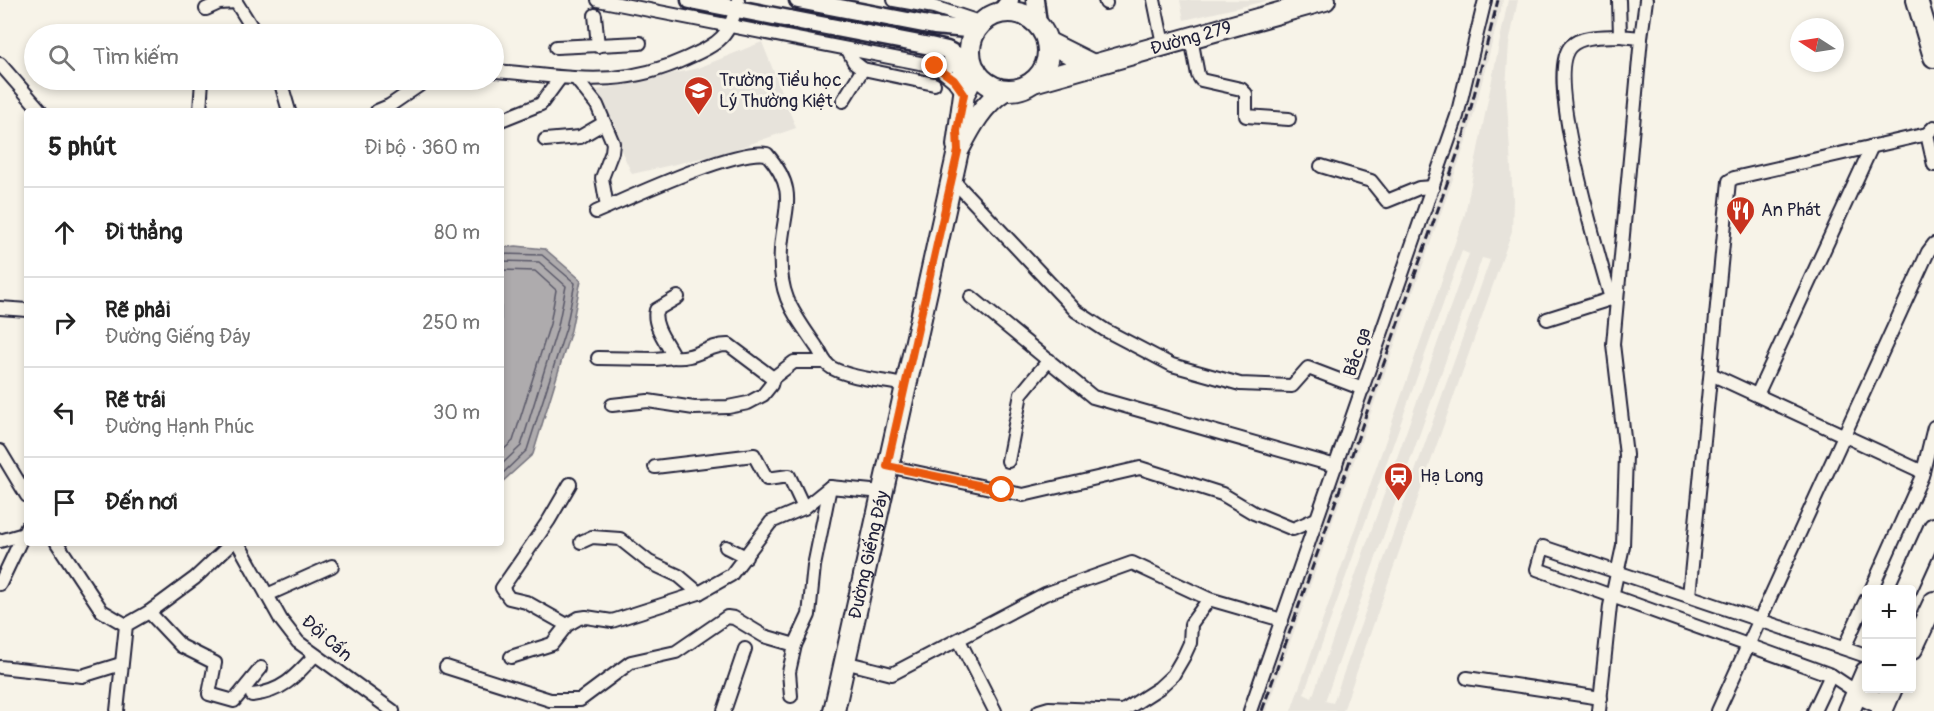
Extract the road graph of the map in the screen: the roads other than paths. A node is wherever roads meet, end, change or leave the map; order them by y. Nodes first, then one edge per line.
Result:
1 (598, 0) edge
2 (690, 0) edge
3 (798, 0) edge
4 (894, 0) edge
5 (1035, 0) edge
6 (1154, 0) edge
7 (1325, 0) edge
8 (1485, 0) edge
9 (1619, 0) edge
10 (1646, 0) edge
11 (1917, 0) edge
12 (737, 4) edge
13 (1005, 6) edge
14 (206, 9) dead end
15 (595, 15) dead end
16 (1928, 18) edge
17 (982, 23) junction
18 (250, 24) edge
19 (1038, 24) junction
20 (730, 26) junction
21 (1620, 36) junction
22 (1191, 38) junction
23 (1641, 38) junction
24 (1047, 42) junction
25 (640, 43) dead end
26 (1163, 44) junction
27 (598, 46) junction
28 (556, 47) dead end
29 (848, 50) junction
30 (1934, 57) edge
31 (0, 64) edge
32 (1091, 64) junction
33 (935, 66) junction
34 (969, 66) junction
35 (863, 69) junction
36 (504, 72) edge
37 (560, 78) junction
38 (576, 79) junction
39 (1033, 82) junction
40 (934, 84) dead end
41 (201, 90) edge
42 (283, 90) edge
43 (412, 90) edge
44 (1005, 90) junction
45 (964, 94) junction
46 (843, 101) dead end
47 (38, 108) edge
48 (200, 108) edge
49 (288, 108) edge
50 (385, 108) edge
51 (504, 119) edge
52 (1289, 119) dead end
53 (604, 123) junction
54 (1930, 130) edge
55 (545, 140) dead end
56 (1872, 146) junction
57 (958, 151) junction
58 (1320, 165) dead end
59 (1934, 165) edge
60 (951, 178) junction
61 (1433, 187) junction
62 (1934, 244) edge
63 (678, 297) dead end
64 (971, 297) dead end
65 (1614, 298) junction
66 (0, 308) edge
67 (24, 310) edge
68 (1547, 319) dead end
69 (674, 357) junction
70 (598, 358) dead end
71 (1049, 360) junction
72 (825, 362) junction
73 (1711, 374) junction
74 (773, 378) junction
75 (904, 385) junction
76 (1363, 389) junction
77 (1757, 396) junction
78 (612, 405) dead end
79 (1934, 426) edge
80 (1843, 435) junction
81 (0, 451) edge
82 (1008, 461) dead end
83 (887, 466) junction
84 (1336, 466) junction
85 (655, 467) dead end
86 (1923, 472) junction
87 (570, 484) dead end
88 (830, 487) junction
89 (24, 491) edge
90 (882, 492) junction
91 (804, 508) junction
92 (1316, 519) junction
93 (1934, 528) edge
94 (24, 532) edge
95 (24, 535) edge
96 (0, 541) edge
97 (581, 542) dead end
98 (59, 546) edge
99 (229, 546) edge
100 (240, 546) edge
101 (726, 547) dead end
102 (746, 557) junction
103 (332, 566) dead end
104 (1617, 572) junction
105 (0, 584) edge
106 (1873, 585) edge
107 (1908, 585) edge
108 (699, 593) junction
109 (267, 595) junction
110 (1612, 595) junction
111 (1689, 596) junction
112 (1209, 599) junction
113 (1934, 602) edge
114 (1862, 609) edge
115 (149, 612) junction
116 (1282, 620) junction
117 (1760, 620) junction
118 (126, 624) junction
119 (567, 625) junction
120 (1916, 639) edge
121 (959, 640) junction
122 (795, 645) junction
123 (1748, 645) junction
124 (1844, 648) junction
125 (745, 649) dead end
126 (315, 655) junction
127 (1862, 655) edge
128 (511, 657) dead end
129 (844, 662) junction
130 (121, 664) junction
131 (0, 666) edge
132 (446, 667) dead end
133 (261, 668) dead end
134 (1831, 675) junction
135 (1467, 678) dead end
136 (1862, 682) edge
137 (1858, 693) junction
138 (252, 695) dead end
139 (791, 696) dead end
140 (1600, 698) junction
141 (1886, 702) edge
142 (378, 707) edge
143 (117, 711) edge
144 (393, 711) edge
145 (724, 711) edge
146 (834, 711) edge
147 (995, 711) edge
148 (1039, 711) edge
149 (1250, 711) edge
150 (1599, 711) edge
151 (1718, 711) edge
152 (1814, 711) edge
153 (1849, 711) edge

1 - 20 street
2 - 12 main road
3 - 17 main road
4 - 17 street
5 - 19 main road
6 - 26 street
7 - 22 main road, Đường 279
8 - 61 street, Bắc ga
9 - 21 street
10 - 23 street
11 - 16 main road
12 - 20 street
12 - 34 main road
13 - 17 main road
13 - 19 main road
14 - 18 street
15 - 27 street
16 - 30 main road
17 - 34 main road
19 - 24 main road
20 - 29 street
20 - 38 street
21 - 23 street
21 - 65 street
22 - 26 main road, Đường 279
22 - 52 street
23 - 65 street
24 - 32 main road
24 - 39 main road
25 - 27 street
26 - 32 main road, Đường 279
27 - 28 street
29 - 33 street
29 - 35 street
31 - 47 street
32 - 39 main road, Đường 279
33 - 34 street
33 - 45 street
34 - 44 main road
34 - 45 main road, Đường Giếng Đáy
35 - 40 street
35 - 46 street
36 - 37 street
37 - 38 street
37 - 51 street
38 - 53 street
39 - 44 main road
41 - 48 street
42 - 49 street
43 - 50 street
44 - 57 main road, Đường Giếng Đáy
45 - 57 main road, Đường Giếng Đáy
53 - 55 street
53 - 72 street
54 - 56 street
54 - 59 street
56 - 73 street
56 - 77 street
57 - 60 main road, Đường Giếng Đáy
58 - 61 street
60 - 75 main road, Đường Giếng Đáy
60 - 76 street
61 - 76 street, Bắc ga
62 - 80 street
63 - 69 street
64 - 71 street
65 - 68 street
65 - 104 street
66 - 67 street
69 - 70 street
69 - 74 street
71 - 82 street
71 - 84 street
72 - 74 street
72 - 75 street
73 - 77 street
73 - 111 street
74 - 78 street
75 - 83 main road, Đường Giếng Đáy
76 - 84 street, Bắc ga
77 - 80 street
79 - 86 street
80 - 86 street
80 - 117 street
81 - 89 street
83 - 90 main road, Đường Giếng Đáy
83 - 92 street
84 - 92 street, Bắc ga
85 - 91 street
86 - 106 street
87 - 119 street
88 - 90 street
88 - 91 street
88 - 122 street
90 - 129 main road, Đường Giếng Đáy
91 - 102 street
92 - 116 street, Bắc ga
93 - 107 main road
94 - 96 street
95 - 105 street
97 - 108 street
98 - 118 street
99 - 115 street
100 - 109 street, Đội Cấn
101 - 102 street
102 - 108 street
103 - 109 street
104 - 110 street
104 - 110 street
104 - 111 street
108 - 119 street
109 - 126 street, Đội Cấn
110 - 123 street
110 - 140 street
111 - 117 street
112 - 116 street
112 - 121 street
112 - 148 street
113 - 120 main road
114 - 124 street
115 - 118 street
115 - 133 street
116 - 149 street, Bắc ga
117 - 123 street
117 - 124 street
118 - 130 street
119 - 128 street
121 - 129 street
121 - 147 street
122 - 132 street
122 - 139 street
123 - 134 street
123 - 151 street
124 - 127 street
125 - 145 street
126 - 138 street
126 - 142 street, Đội Cấn
129 - 146 main road, Đường Giếng Đáy
130 - 131 street
130 - 143 street
134 - 137 street
134 - 152 street
135 - 140 street
136 - 137 main road
137 - 141 main road
137 - 153 main road
140 - 150 street
142 - 144 street, Đội Cấn

